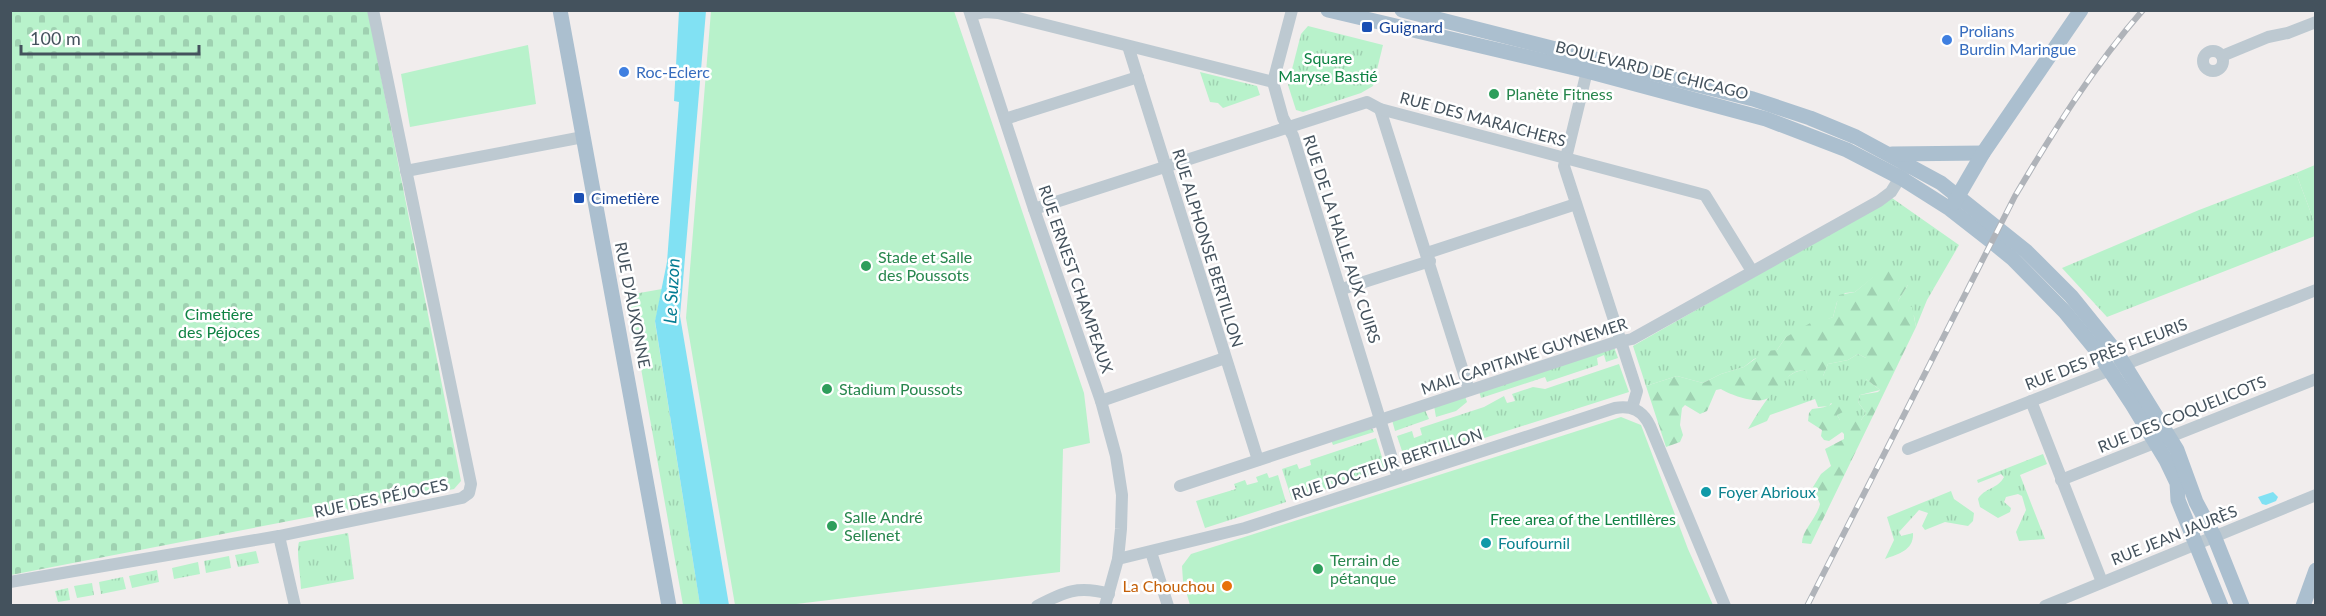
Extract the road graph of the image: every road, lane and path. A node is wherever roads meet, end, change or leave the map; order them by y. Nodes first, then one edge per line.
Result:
1 (373, 10) edge
2 (560, 10) edge
3 (1292, 10) edge
4 (1328, 10) edge
5 (1401, 10) edge
6 (2081, 10) edge
7 (970, 12) edge
8 (2316, 22) edge
9 (1396, 27) junction
10 (1128, 46) junction
11 (2222, 56) dead end
12 (1587, 71) junction
13 (1138, 77) junction
14 (1274, 82) junction
15 (1380, 109) junction
16 (1005, 119) junction
17 (1288, 128) junction
18 (583, 137) junction
19 (1983, 153) junction
20 (1889, 154) junction
21 (1566, 157) junction
22 (1165, 167) junction
23 (406, 171) junction
24 (1904, 171) junction
25 (1959, 195) junction
26 (1576, 204) junction
27 (1950, 208) junction
28 (1034, 209) junction
29 (1428, 257) junction
30 (1752, 271) junction
31 (1342, 289) junction
32 (2316, 290) edge
33 (1621, 342) junction
34 (1225, 358) junction
35 (2118, 367) junction
36 (2316, 379) edge
37 (1470, 390) junction
38 (1101, 401) junction
39 (2031, 401) junction
40 (1632, 408) junction
41 (1381, 419) junction
42 (2162, 440) junction
43 (1908, 449) dead end
44 (1258, 460) junction
45 (1398, 478) junction
46 (2061, 480) junction
47 (1180, 486) dead end
48 (2316, 495) edge
49 (279, 536) junction
50 (2214, 537) junction
51 (2196, 544) junction
52 (1151, 552) junction
53 (1118, 559) junction
54 (2316, 570) edge
55 (10, 582) edge
56 (2102, 582) junction
57 (1107, 600) edge
58 (295, 606) edge
59 (669, 606) edge
60 (1037, 606) edge
61 (1168, 606) edge
62 (1725, 606) edge
63 (2045, 606) edge
64 (2221, 606) edge
65 (2242, 606) edge
66 (2303, 606) edge

1 - 23 street
2 - 18 main road, RUE D'AUXONNE
3 - 14 street, RUE DE LA HALLE AUX CUIRS
4 - 9 main road, BOULEVARD DE CHICAGO
5 - 9 street
5 - 20 main road, BOULEVARD DE CHICAGO
6 - 19 main road
7 - 10 street
7 - 16 street, RUE ERNEST CHAMPEAUX
8 - 11 street
9 - 12 main road, BOULEVARD DE CHICAGO
10 - 13 street, RUE ALPHONSE BERTILLON
10 - 14 street
12 - 21 street
12 - 24 main road, BOULEVARD DE CHICAGO
13 - 16 street
13 - 22 street, RUE ALPHONSE BERTILLON
14 - 17 street, RUE DE LA HALLE AUX CUIRS
15 - 17 street, RUE DES MARAICHERS
15 - 21 street, RUE DES MARAICHERS
15 - 29 street
16 - 28 street, RUE ERNEST CHAMPEAUX
17 - 22 street, RUE DES MARAICHERS
17 - 31 street, RUE DE LA HALLE AUX CUIRS
18 - 23 street
18 - 59 main road, RUE D'AUXONNE
19 - 20 main road
19 - 25 main road
20 - 24 main road, BOULEVARD DE CHICAGO
21 - 26 street
21 - 30 street, RUE DES MARAICHERS
22 - 28 street, RUE DES MARAICHERS
22 - 34 street, RUE ALPHONSE BERTILLON
23 - 49 street, RUE DES PÉJOCES
24 - 25 main road, BOULEVARD DE CHICAGO
24 - 27 main road, BOULEVARD DE CHICAGO
24 - 30 street, MAIL CAPITAINE GUYNEMER
25 - 27 main road
25 - 35 main road, BOULEVARD DE CHICAGO
26 - 29 street
26 - 33 street
27 - 35 main road, BOULEVARD DE CHICAGO
28 - 38 street, RUE ERNEST CHAMPEAUX
29 - 31 street
29 - 37 street
30 - 33 street, MAIL CAPITAINE GUYNEMER
31 - 41 street, RUE DE LA HALLE AUX CUIRS
32 - 35 street, RUE DES PRÈS FLEURIS
33 - 37 street, MAIL CAPITAINE GUYNEMER
33 - 40 street
34 - 38 street
34 - 44 street, RUE ALPHONSE BERTILLON
35 - 39 street, RUE DES PRÈS FLEURIS
35 - 42 main road
36 - 42 street, RUE DES COQUELICOTS
37 - 41 street, MAIL CAPITAINE GUYNEMER
38 - 53 street, RUE ERNEST CHAMPEAUX
39 - 43 street, RUE DES PRÈS FLEURIS
39 - 46 street
40 - 45 street, RUE DOCTEUR BERTILLON
40 - 62 street
41 - 44 street, MAIL CAPITAINE GUYNEMER
41 - 45 street, RUE DE LA HALLE AUX CUIRS
42 - 46 street, RUE DES COQUELICOTS
42 - 50 main road
42 - 51 main road
44 - 47 street, MAIL CAPITAINE GUYNEMER
45 - 52 street, RUE DOCTEUR BERTILLON
46 - 56 street
48 - 50 street, RUE JEAN JAURÈS
49 - 55 street, RUE DES PÉJOCES
49 - 58 street
50 - 51 street, RUE JEAN JAURÈS
50 - 65 main road
51 - 56 street, RUE JEAN JAURÈS
51 - 64 main road
52 - 53 street, RUE DOCTEUR BERTILLON
52 - 61 street
53 - 57 street, RUE ERNEST CHAMPEAUX
54 - 66 main road
56 - 63 street, RUE JEAN JAURÈS
57 - 60 street

